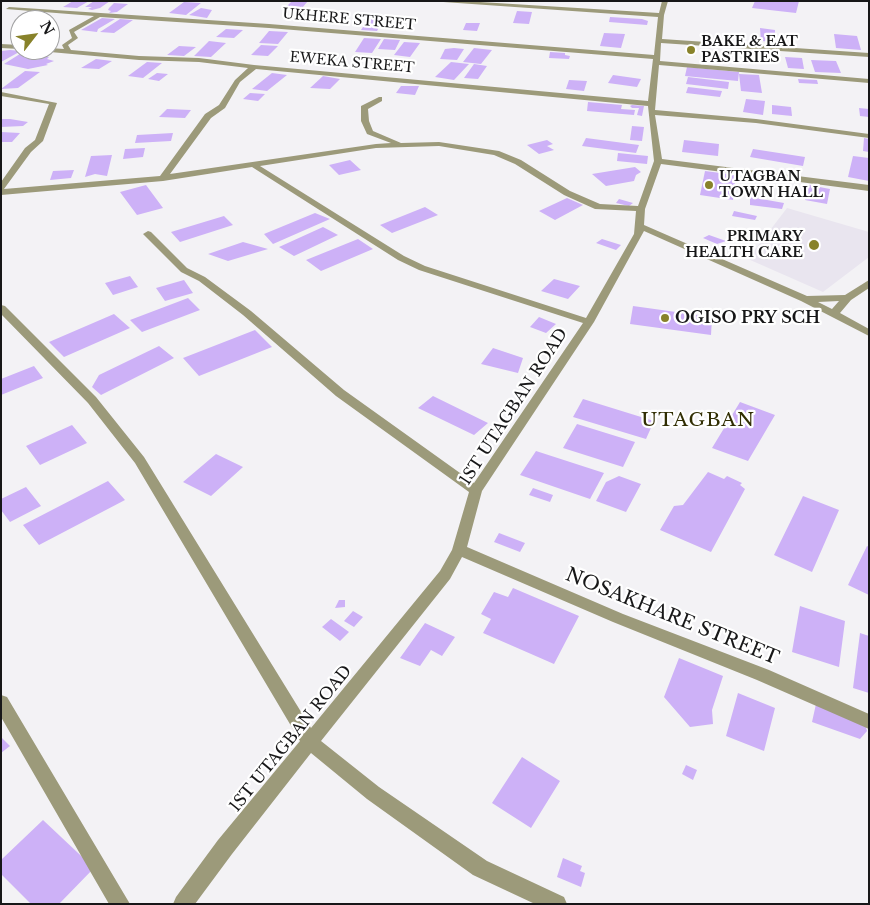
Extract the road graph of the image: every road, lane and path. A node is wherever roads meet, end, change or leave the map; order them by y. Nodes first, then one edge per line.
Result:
1 (26, 1) edge
2 (432, 1) edge
3 (665, 1) edge
4 (661, 15) junction
5 (99, 16) junction
6 (659, 41) junction
7 (60, 51) edge
8 (69, 52) junction
9 (869, 55) edge
10 (657, 60) junction
11 (254, 68) junction
12 (869, 81) edge
13 (1, 94) edge
14 (379, 99) dead end
15 (652, 108) junction
16 (869, 136) edge
17 (401, 145) junction
18 (658, 161) junction
19 (255, 166) junction
20 (163, 178) junction
21 (1, 188) edge
22 (869, 188) edge
23 (1, 192) edge
24 (641, 209) junction
25 (639, 226) junction
26 (148, 234) dead end
27 (869, 283) edge
28 (847, 298) junction
29 (805, 299) junction
30 (1, 308) edge
31 (834, 314) junction
32 (588, 322) junction
33 (869, 333) edge
34 (476, 490) junction
35 (459, 550) junction
36 (1, 702) edge
37 (869, 722) edge
38 (310, 742) junction
39 (120, 904) edge
40 (183, 904) edge
41 (557, 904) edge

1 - 5 street, UKHERE STREET
2 - 4 street
3 - 4 street, 1ST UTAGBAN ROAD
4 - 6 street, 1ST UTAGBAN ROAD
5 - 8 street
5 - 10 street, UKHERE STREET
6 - 9 street
6 - 10 street, 1ST UTAGBAN ROAD
7 - 8 street, EWEKA STREET
8 - 11 street, EWEKA STREET
10 - 12 street, UKHERE STREET
10 - 15 street, 1ST UTAGBAN ROAD
11 - 15 street, EWEKA STREET
11 - 20 street
13 - 21 street
14 - 17 street
15 - 16 street, EWEKA STREET
15 - 18 street, 1ST UTAGBAN ROAD
17 - 19 street
17 - 24 street
18 - 22 street
18 - 24 street, 1ST UTAGBAN ROAD
19 - 20 street
19 - 32 street
20 - 23 street
24 - 25 street, 1ST UTAGBAN ROAD
25 - 29 street
25 - 32 street, 1ST UTAGBAN ROAD
26 - 34 street
27 - 28 street
28 - 29 street
28 - 31 street
29 - 31 street
30 - 38 street
31 - 33 street
32 - 34 street, 1ST UTAGBAN ROAD
34 - 35 street, 1ST UTAGBAN ROAD
35 - 37 street, NOSAKHARE STREET
35 - 38 street, 1ST UTAGBAN ROAD
36 - 39 street
38 - 40 street, 1ST UTAGBAN ROAD
38 - 41 street

